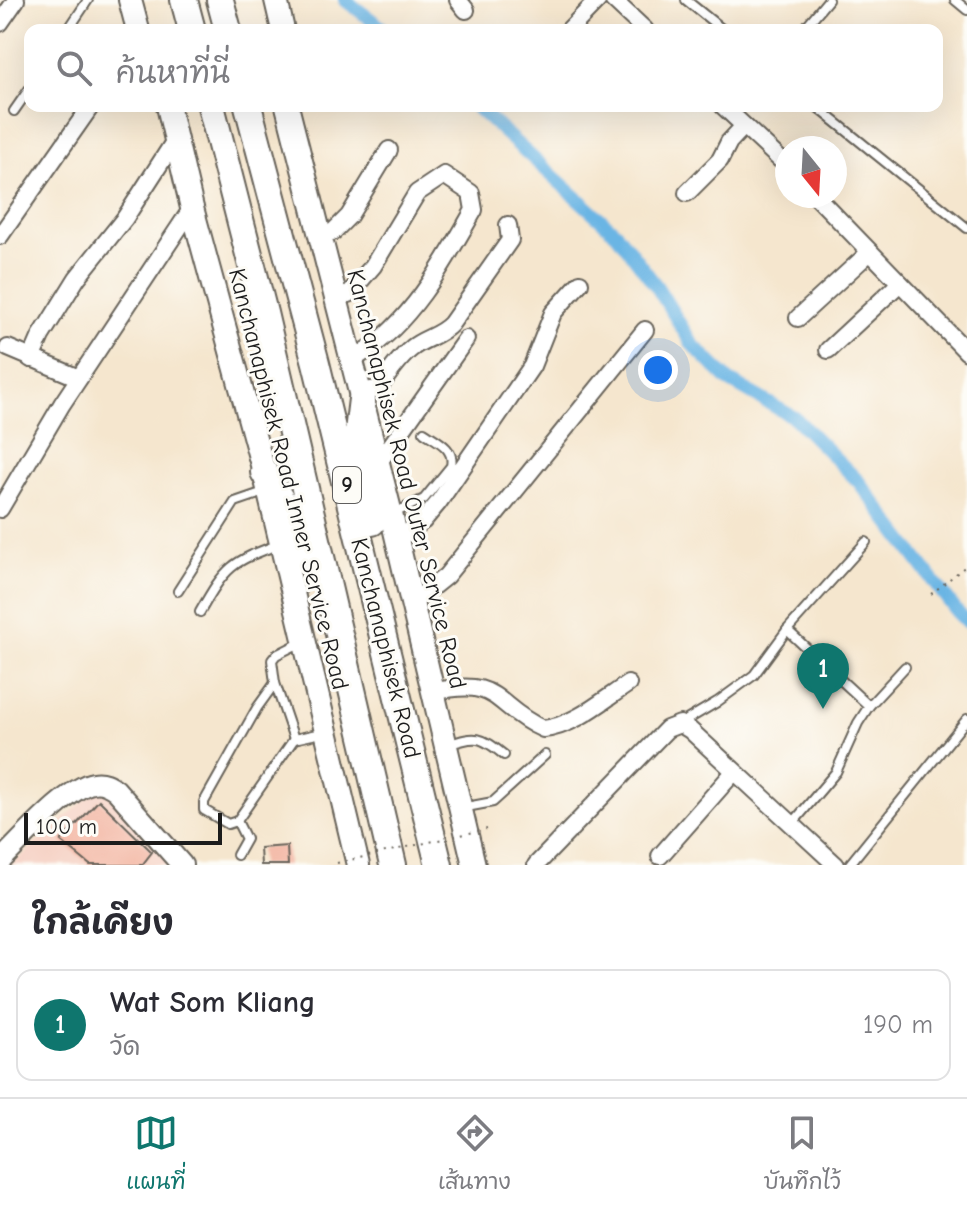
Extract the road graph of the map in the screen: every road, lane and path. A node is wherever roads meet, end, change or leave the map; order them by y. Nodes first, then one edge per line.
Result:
1 (16, 0) edge
2 (88, 0) edge
3 (130, 0) edge
4 (144, 0) edge
5 (184, 0) edge
6 (220, 0) edge
7 (261, 0) edge
8 (276, 0) edge
9 (598, 0) edge
10 (613, 0) edge
11 (686, 0) edge
12 (828, 0) edge
13 (955, 0) edge
14 (967, 10) edge
15 (0, 23) edge
16 (72, 24) edge
17 (136, 24) edge
18 (150, 24) edge
19 (190, 24) edge
20 (226, 24) edge
21 (267, 24) edge
22 (282, 24) edge
23 (575, 24) edge
24 (636, 24) edge
25 (716, 24) edge
26 (808, 24) edge
27 (24, 97) edge
28 (14, 111) dead end
29 (87, 112) edge
30 (162, 112) edge
31 (169, 112) edge
32 (213, 112) edge
33 (250, 112) edge
34 (289, 112) edge
35 (303, 112) edge
36 (729, 112) edge
37 (823, 112) edge
38 (744, 126) junction
39 (172, 145) junction
40 (389, 150) dead end
41 (775, 155) edge
42 (184, 177) junction
43 (687, 193) dead end
44 (192, 208) junction
45 (828, 208) edge
46 (508, 225) dead end
47 (967, 228) edge
48 (333, 232) junction
49 (0, 236) edge
50 (870, 252) junction
51 (580, 283) dead end
52 (900, 283) junction
53 (349, 294) junction
54 (798, 318) dead end
55 (645, 330) dead end
56 (466, 339) dead end
57 (8, 348) dead end
58 (828, 350) dead end
59 (967, 352) edge
60 (31, 359) junction
61 (79, 378) junction
62 (359, 381) junction
63 (424, 432) dead end
64 (377, 465) junction
65 (266, 481) junction
66 (0, 509) edge
67 (391, 514) junction
68 (397, 540) junction
69 (866, 542) dead end
70 (281, 544) junction
71 (967, 565) edge
72 (178, 591) dead end
73 (373, 591) junction
74 (931, 594) dead end
75 (411, 604) junction
76 (200, 612) dead end
77 (787, 630) junction
78 (337, 631) junction
79 (305, 640) junction
80 (905, 667) dead end
81 (275, 683) junction
82 (628, 684) dead end
83 (433, 692) junction
84 (869, 706) junction
85 (967, 719) edge
86 (680, 724) junction
87 (326, 731) junction
88 (294, 739) junction
89 (445, 746) junction
90 (504, 755) dead end
91 (545, 755) dead end
92 (734, 772) junction
93 (461, 808) junction
94 (237, 821) junction
95 (792, 824) junction
96 (487, 829) dead end
97 (237, 855) dead end
98 (660, 856) dead end
99 (0, 861) edge
100 (347, 864) edge
101 (182, 865) edge
102 (393, 865) edge
103 (439, 865) edge
104 (474, 865) edge
105 (536, 865) edge
106 (836, 865) edge
107 (849, 865) edge

1 - 15 street
2 - 16 lane
3 - 17 main road
4 - 18 main road
5 - 19 highway
6 - 20 highway
7 - 21 main road
8 - 22 main road
9 - 23 street
10 - 24 street
11 - 25 lane
12 - 26 lane
13 - 14 lane
27 - 28 lane
29 - 49 street
30 - 39 main road
31 - 42 main road, Kanchanaphisek Road Inner Service Road
32 - 78 highway, Kanchanaphisek Road / 9
33 - 73 highway, Kanchanaphisek Road / 9
34 - 62 main road, Kanchanaphisek Road Outer Service Road
35 - 48 main road
36 - 38 street
37 - 47 lane
38 - 41 street
38 - 43 street
39 - 42 main road
39 - 60 street
40 - 48 street
42 - 44 main road, Kanchanaphisek Road Inner Service Road
44 - 61 street
44 - 65 main road, Kanchanaphisek Road Inner Service Road
45 - 50 street
46 - 62 street
48 - 53 main road
50 - 52 street
50 - 54 street
51 - 68 street
52 - 58 street
52 - 59 street
53 - 62 main road
53 - 62 street
55 - 75 street
56 - 64 street
57 - 60 street
60 - 61 street
61 - 66 street
62 - 64 main road, Kanchanaphisek Road Outer Service Road
62 - 73 highway
63 - 67 lane
64 - 67 main road, Kanchanaphisek Road Outer Service Road
65 - 70 main road, Kanchanaphisek Road Inner Service Road
65 - 72 lane
65 - 78 highway
67 - 68 main road, Kanchanaphisek Road Outer Service Road
68 - 75 main road, Kanchanaphisek Road Outer Service Road
69 - 77 lane
70 - 76 lane
70 - 79 main road, Kanchanaphisek Road Inner Service Road
71 - 74 path
73 - 103 highway, Kanchanaphisek Road / 9
75 - 83 main road, Kanchanaphisek Road Outer Service Road
77 - 84 lane
77 - 86 lane
78 - 102 highway, Kanchanaphisek Road / 9
79 - 81 lane
79 - 87 main road, Kanchanaphisek Road Inner Service Road
80 - 84 lane
81 - 88 lane
81 - 94 lane
82 - 83 street
83 - 89 main road, Kanchanaphisek Road Outer Service Road
84 - 95 lane
85 - 107 lane
86 - 92 street
86 - 105 street
87 - 88 lane
87 - 100 main road, Kanchanaphisek Road Inner Service Road
88 - 94 lane
89 - 90 lane
89 - 93 main road, Kanchanaphisek Road Outer Service Road
91 - 93 lane
92 - 95 street
92 - 98 street
93 - 104 main road, Kanchanaphisek Road Outer Service Road
94 - 97 lane
95 - 106 street
96 - 100 path, bridge
99 - 101 street

